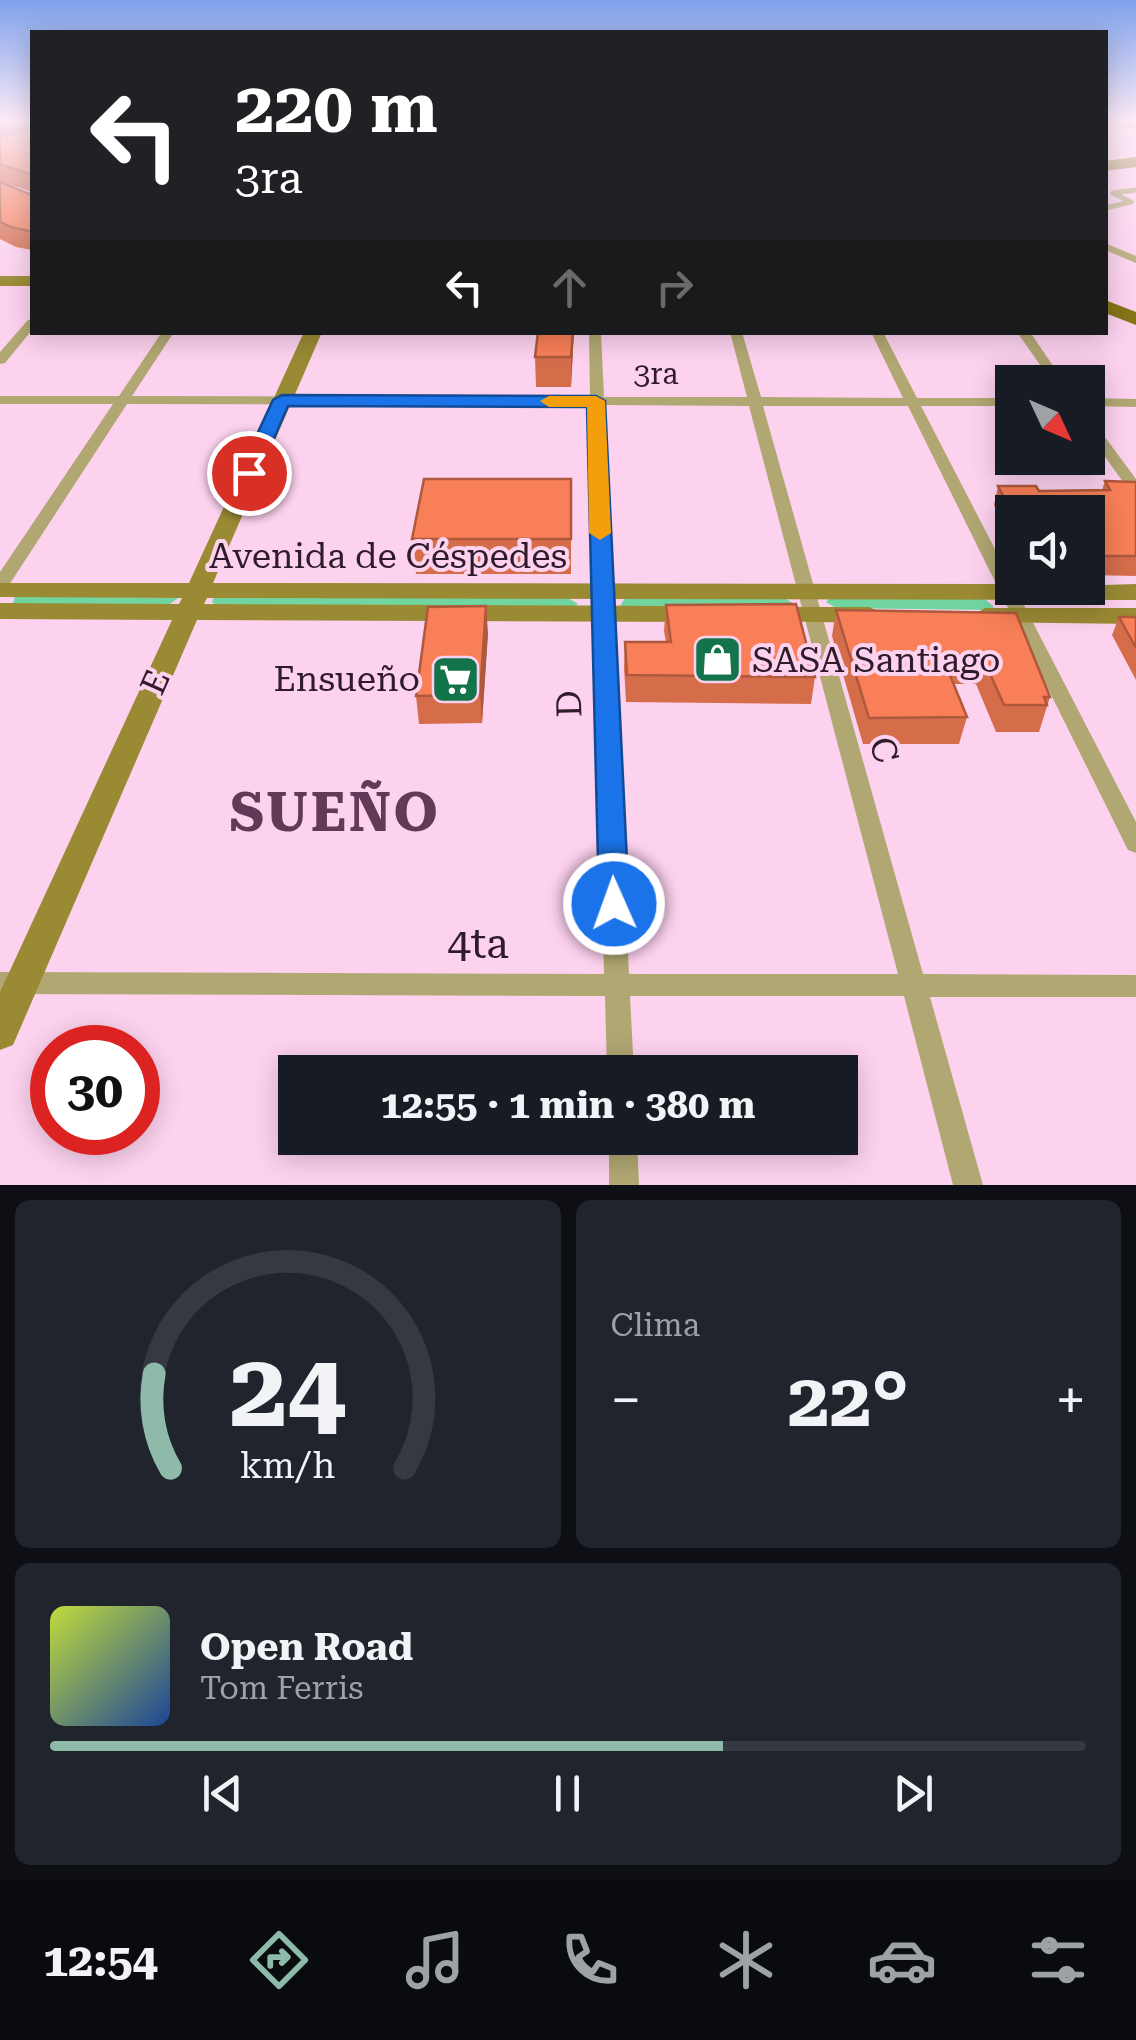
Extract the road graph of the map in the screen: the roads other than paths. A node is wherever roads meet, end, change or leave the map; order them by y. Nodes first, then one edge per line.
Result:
1 (1136, 190) edge
2 (1108, 207) edge
3 (1136, 244) edge
4 (1108, 248) edge
5 (1108, 248) edge
6 (1136, 260) edge
7 (0, 281) edge
8 (30, 281) edge
9 (1108, 307) edge
10 (1108, 317) edge
11 (1136, 318) edge
12 (30, 325) edge
13 (1136, 328) edge
14 (166, 335) edge
15 (312, 335) edge
16 (595, 335) edge
17 (737, 335) edge
18 (878, 335) edge
19 (1025, 335) edge
20 (0, 360) edge
21 (1046, 365) edge
22 (0, 400) edge
23 (121, 400) junction
24 (282, 400) junction
25 (911, 400) junction
26 (596, 401) junction
27 (756, 402) junction
28 (995, 402) edge
29 (1105, 402) edge
30 (1136, 403) edge
31 (1105, 447) edge
32 (1136, 490) edge
33 (995, 566) edge
34 (0, 588) edge
35 (1136, 592) edge
36 (1105, 595) edge
37 (191, 600) junction
38 (603, 603) junction
39 (811, 603) junction
40 (995, 604) edge
41 (1015, 605) edge
42 (1024, 605) edge
43 (0, 610) edge
44 (1136, 616) edge
45 (1136, 844) edge
46 (11, 983) edge
47 (617, 983) junction
48 (912, 985) junction
49 (1136, 986) edge
50 (0, 1034) edge
51 (619, 1055) edge
52 (623, 1155) edge
53 (624, 1185) edge
54 (968, 1185) edge

1 - 2 lane
3 - 4 street
5 - 6 street
7 - 8 main road
9 - 11 main road
10 - 13 main road
12 - 20 street
14 - 23 street
15 - 24 main road, E
16 - 26 street, D
17 - 27 street, C
18 - 25 street
19 - 21 street
22 - 23 street, 3ra
23 - 24 street, 3ra
23 - 34 street
24 - 26 street, 3ra
24 - 37 main road, E
25 - 27 street, 3ra
25 - 28 street, 3ra
25 - 33 street
26 - 27 street, 3ra
26 - 38 street, D
27 - 39 street, C
29 - 30 street
31 - 32 street
34 - 37 main road, Avenida de Céspedes
35 - 36 main road, Avenida de Céspedes
37 - 38 main road, Avenida de Céspedes
37 - 43 main road, Avenida de Céspedes
37 - 46 main road, E
38 - 39 main road, Avenida de Céspedes
38 - 47 street, D
39 - 40 main road, Avenida de Céspedes
39 - 48 street, C
41 - 45 street
42 - 44 main road, Avenida de Céspedes
46 - 47 street, 4ta
46 - 50 main road, E
47 - 48 street, 4ta
47 - 51 street, D
48 - 49 street, 4ta
48 - 54 street, C
52 - 53 street

